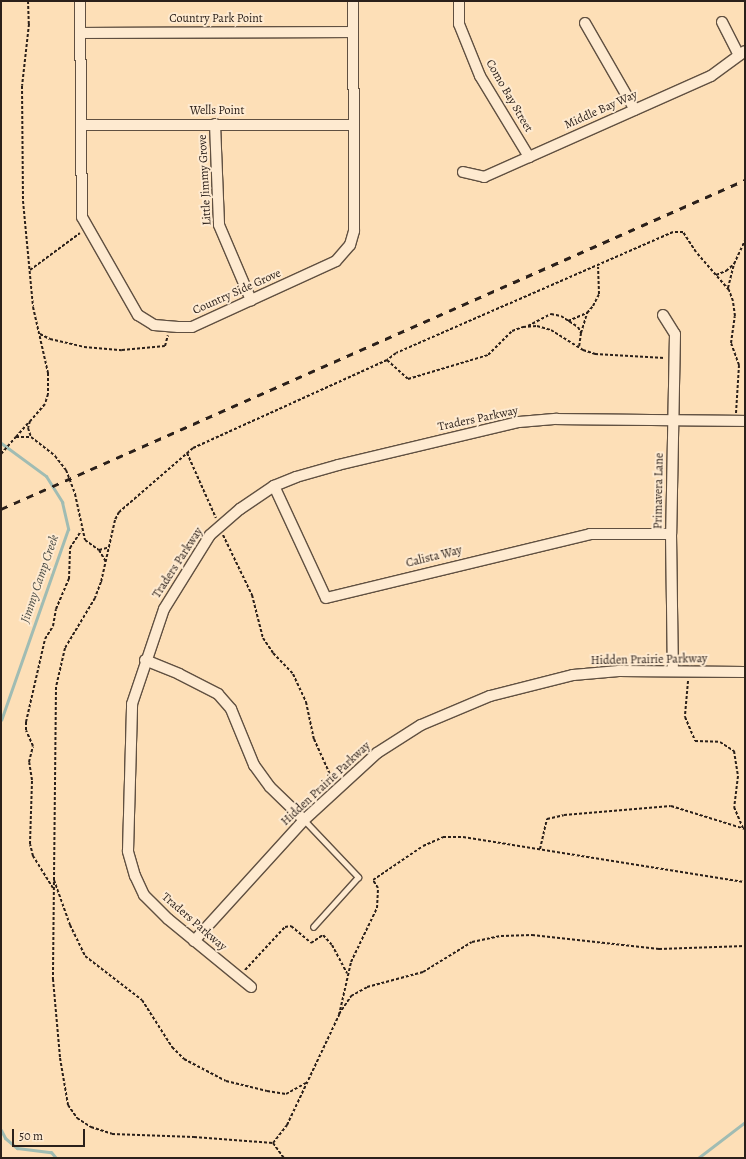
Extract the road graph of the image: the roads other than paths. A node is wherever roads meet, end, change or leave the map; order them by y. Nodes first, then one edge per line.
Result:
1 (80, 1) edge
2 (353, 1) edge
3 (459, 1) edge
4 (722, 22) dead end
5 (585, 23) dead end
6 (353, 32) junction
7 (80, 33) junction
8 (742, 53) edge
9 (634, 110) junction
10 (215, 124) junction
11 (81, 125) junction
12 (354, 125) junction
13 (529, 157) junction
14 (462, 172) dead end
15 (251, 300) junction
16 (663, 315) dead end
17 (673, 421) junction
18 (740, 421) edge
19 (274, 486) junction
20 (671, 534) junction
21 (145, 660) junction
22 (673, 671) junction
23 (745, 672) edge
24 (304, 820) junction
25 (313, 927) dead end
26 (194, 941) junction
27 (251, 987) dead end

1 - 7 street, Country Side Grove
2 - 6 street, Country Side Grove
3 - 13 street, Como Bay Street
4 - 8 street
5 - 9 street
6 - 7 street, Country Park Point
6 - 12 street, Country Side Grove
7 - 11 street, Country Side Grove
8 - 9 street, Middle Bay Way
9 - 13 street, Middle Bay Way
10 - 11 street, Wells Point
10 - 12 street, Wells Point
10 - 15 street, Little Jimmy Grove
11 - 15 street, Country Side Grove
12 - 15 street, Country Side Grove
13 - 14 street, Middle Bay Way
16 - 17 street, Primavera Lane
17 - 18 street, Traders Parkway
17 - 19 street, Traders Parkway
17 - 20 street, Primavera Lane
19 - 20 street, Calista Way
19 - 21 street, Traders Parkway
20 - 22 street, Primavera Lane
21 - 24 street
21 - 26 street, Traders Parkway
22 - 23 street, Hidden Prairie Parkway
22 - 24 street, Hidden Prairie Parkway
24 - 25 lane
24 - 26 street, Hidden Prairie Parkway
26 - 27 street, Traders Parkway

